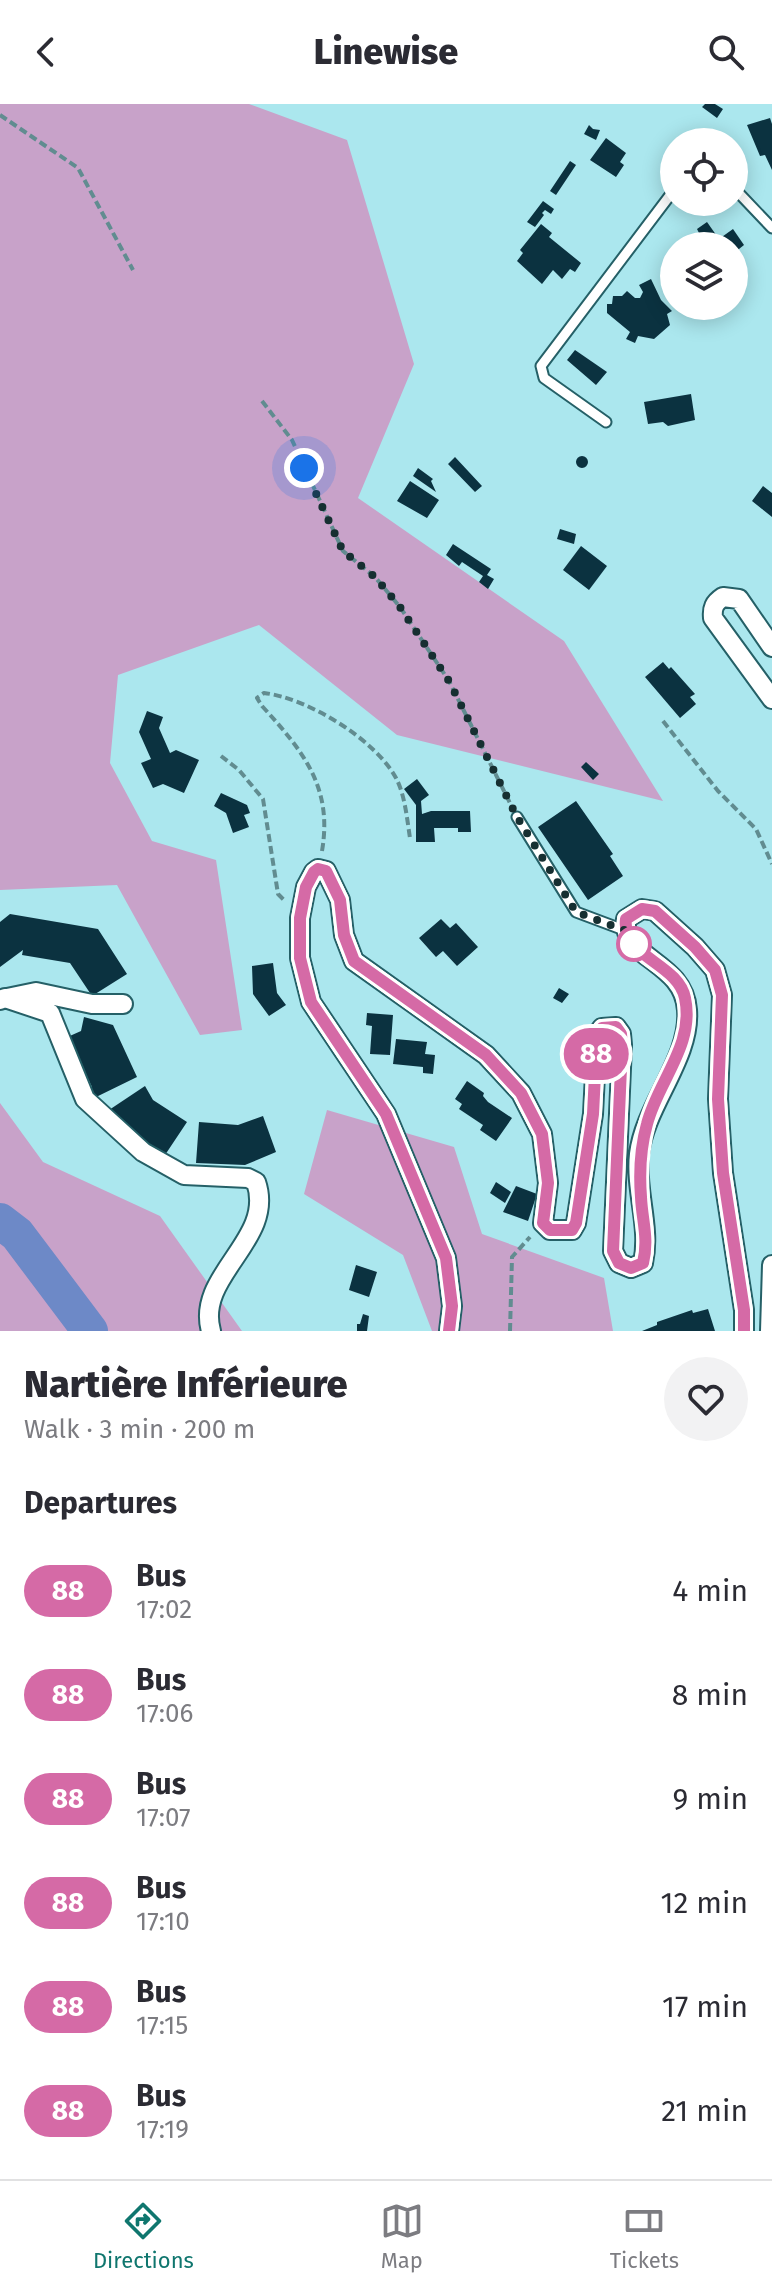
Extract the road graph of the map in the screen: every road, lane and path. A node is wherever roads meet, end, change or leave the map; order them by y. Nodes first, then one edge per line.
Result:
1 (0, 115) edge
2 (748, 203) edge
3 (660, 209) edge
4 (772, 228) edge
5 (133, 270) dead end
6 (262, 401) dead end
7 (606, 422) dead end
8 (772, 647) edge
9 (772, 699) edge
10 (663, 721) dead end
11 (221, 756) dead end
12 (517, 817) joint
13 (410, 838) dead end
14 (772, 864) edge
15 (318, 869) junction
16 (300, 918) junction
17 (624, 930) junction
18 (2, 999) edge
19 (123, 1004) dead end
20 (543, 1223) junction
21 (772, 1265) edge
22 (211, 1331) edge
23 (449, 1331) edge
24 (510, 1331) edge
25 (744, 1331) edge
26 (770, 1331) edge

1 - 5 path
2 - 4 lane
3 - 7 lane
6 - 12 path
8 - 9 street
10 - 14 path
11 - 16 path
12 - 17 lane
13 - 15 path
15 - 16 street
15 - 20 street
16 - 23 street
17 - 20 street
17 - 25 street
18 - 19 street
18 - 22 street
20 - 24 path
21 - 26 street

